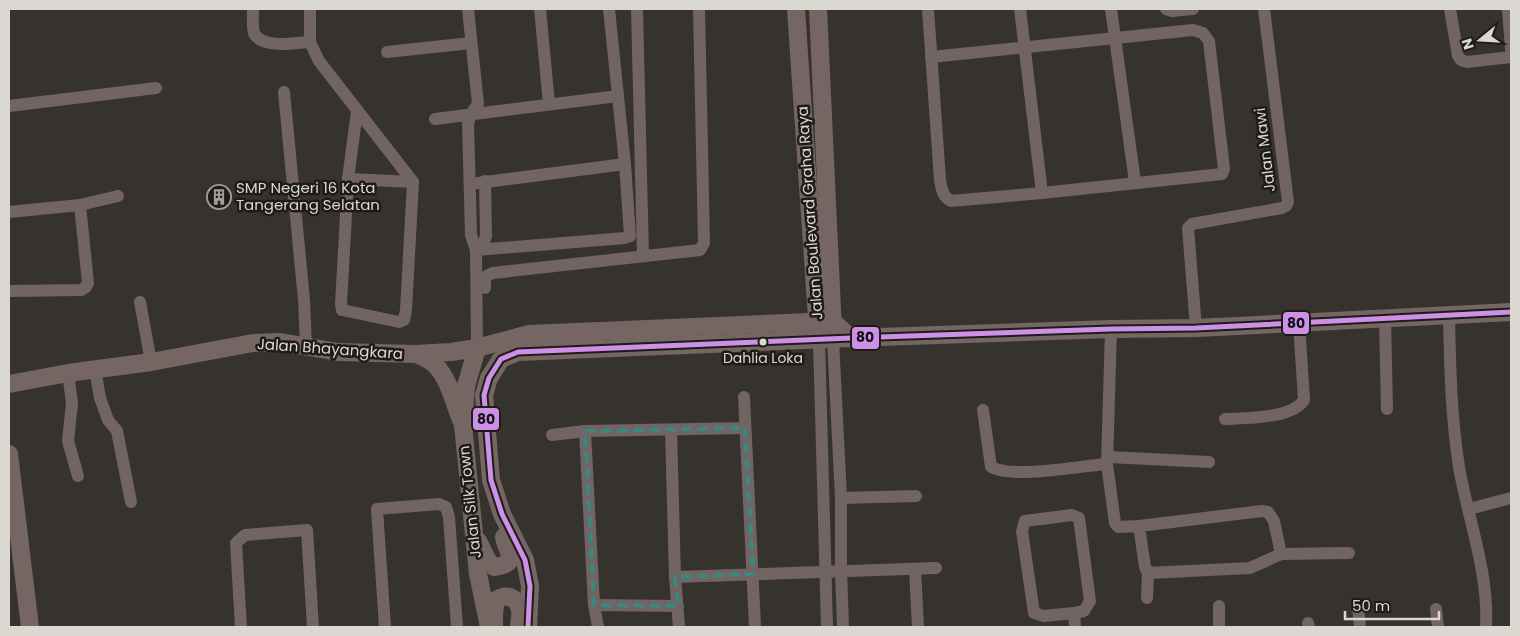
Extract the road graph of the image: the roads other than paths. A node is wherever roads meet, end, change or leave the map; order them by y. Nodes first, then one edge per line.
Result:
1 (253, 9) edge
2 (310, 9) edge
3 (468, 9) edge
4 (540, 9) edge
5 (609, 9) edge
6 (637, 9) edge
7 (699, 9) edge
8 (796, 9) edge
9 (818, 9) edge
10 (928, 9) edge
11 (1020, 9) edge
12 (1111, 9) edge
13 (1166, 9) edge
14 (1193, 9) edge
15 (1264, 9) edge
16 (1450, 9) edge
17 (1508, 9) edge
18 (1116, 38) junction
19 (310, 42) junction
20 (471, 43) junction
21 (1026, 48) junction
22 (1511, 49) edge
23 (387, 52) dead end
24 (931, 57) junction
25 (1511, 57) edge
26 (156, 88) dead end
27 (284, 92) dead end
28 (618, 96) junction
29 (548, 104) junction
30 (9, 106) edge
31 (357, 110) junction
32 (471, 114) junction
33 (434, 119) dead end
34 (625, 164) junction
35 (348, 179) junction
36 (485, 181) junction
37 (412, 182) junction
38 (1135, 182) junction
39 (470, 184) junction
40 (1042, 193) junction
41 (118, 196) dead end
42 (80, 205) junction
43 (9, 212) edge
44 (486, 216) junction
45 (470, 218) junction
46 (479, 249) junction
47 (643, 256) junction
48 (485, 288) dead end
49 (9, 291) edge
50 (140, 302) dead end
51 (1511, 312) edge
52 (1449, 315) junction
53 (1385, 319) junction
54 (825, 322) junction
55 (1299, 323) junction
56 (1196, 328) junction
57 (1111, 329) junction
58 (851, 338) junction
59 (826, 340) junction
60 (306, 346) junction
61 (477, 348) junction
62 (416, 354) junction
63 (151, 362) junction
64 (96, 369) junction
65 (68, 373) junction
66 (9, 384) edge
67 (744, 397) dead end
68 (1387, 409) dead end
69 (983, 410) dead end
70 (1225, 418) dead end
71 (463, 425) junction
72 (745, 428) junction
73 (671, 430) junction
74 (585, 431) junction
75 (552, 435) dead end
76 (9, 454) edge
77 (1107, 460) junction
78 (1209, 462) dead end
79 (78, 476) dead end
80 (916, 496) dead end
81 (841, 498) junction
82 (1511, 498) edge
83 (130, 502) dead end
84 (1469, 509) junction
85 (502, 514) junction
86 (1139, 526) junction
87 (472, 529) junction
88 (1349, 553) dead end
89 (1281, 554) junction
90 (936, 568) dead end
91 (914, 570) junction
92 (825, 571) junction
93 (841, 571) junction
94 (1148, 573) junction
95 (753, 574) junction
96 (675, 577) junction
97 (1147, 598) dead end
98 (594, 605) junction
99 (678, 606) junction
100 (1219, 606) dead end
101 (1358, 608) dead end
102 (1436, 609) dead end
103 (1074, 613) junction
104 (30, 627) edge
105 (241, 627) edge
106 (313, 627) edge
107 (385, 627) edge
108 (457, 627) edge
109 (489, 627) edge
110 (494, 627) edge
111 (518, 627) edge
112 (528, 627) edge
113 (598, 627) edge
114 (679, 627) edge
115 (755, 627) edge
116 (828, 627) edge
117 (843, 627) edge
118 (918, 627) edge
119 (1075, 627) edge
120 (1220, 627) edge
121 (1360, 627) edge
122 (1438, 627) edge
123 (1486, 627) edge

1 - 19 street
2 - 19 street
3 - 20 street
4 - 29 street
5 - 28 street
6 - 47 street
7 - 47 street
8 - 54 main road, Jalan Boulevard Graha Raya
9 - 54 main road, Jalan Boulevard Graha Raya
10 - 24 street
11 - 21 street
12 - 18 street
13 - 14 street
15 - 56 street, Jalan Mawi
16 - 25 street
17 - 22 street
18 - 21 street
18 - 38 street
18 - 38 street
19 - 31 street
20 - 23 street
20 - 32 street
21 - 24 street
21 - 40 street
24 - 40 street
26 - 30 street
27 - 60 street
28 - 29 street
28 - 34 street
29 - 32 street
31 - 35 street
31 - 37 street
32 - 33 street
32 - 39 street
34 - 36 street
34 - 46 street
35 - 37 street
35 - 37 street
36 - 39 street
36 - 44 street
38 - 40 street
39 - 45 street
41 - 42 street
42 - 43 street
42 - 49 street
44 - 45 street
44 - 46 street
45 - 46 street
46 - 61 street
47 - 48 street
50 - 63 street
51 - 52 main road
52 - 53 main road
52 - 84 street
53 - 55 main road
53 - 68 street
54 - 58 main road
54 - 59 main road, Jalan Boulevard Graha Raya
54 - 61 main road, Jalan Bhayangkara
55 - 56 main road
55 - 70 street
56 - 57 main road
57 - 58 main road
57 - 77 street
58 - 59 main road
59 - 81 street, Jalan Boulevard Graha Raya
59 - 85 main road, Jalan Silk Town
59 - 92 street, Jalan Boulevard Graha Raya
60 - 62 main road, Jalan Bhayangkara
60 - 63 main road, Jalan Bhayangkara
61 - 62 main road, Jalan Bhayangkara
61 - 71 main road, Jalan Silk Town
62 - 71 main road
63 - 64 main road, Jalan Bhayangkara
64 - 65 main road, Jalan Bhayangkara
64 - 83 street
65 - 66 main road, Jalan Bhayangkara
65 - 79 street
67 - 72 street
69 - 77 street
71 - 87 main road, Jalan Silk Town
72 - 73 street
72 - 95 street
73 - 74 street
73 - 96 street
74 - 75 street
74 - 98 street
76 - 104 main road
77 - 78 street
77 - 86 street
80 - 81 street
81 - 93 street, Jalan Boulevard Graha Raya
82 - 84 street
84 - 123 street
85 - 87 main road
85 - 112 main road, Jalan Silk Town
86 - 89 street
86 - 94 street
87 - 109 main road, Jalan Silk Town
88 - 89 street
89 - 94 street
90 - 91 street
91 - 93 street
91 - 118 street
92 - 93 street
92 - 95 street
92 - 116 street, Jalan Boulevard Graha Raya
93 - 117 street, Jalan Boulevard Graha Raya
94 - 97 street
95 - 96 street
95 - 115 street
96 - 99 street
98 - 99 street
98 - 113 street
99 - 114 street
100 - 120 street
101 - 121 street
102 - 122 street
103 - 103 street
103 - 119 street
105 - 106 street
107 - 108 street
110 - 111 main road

